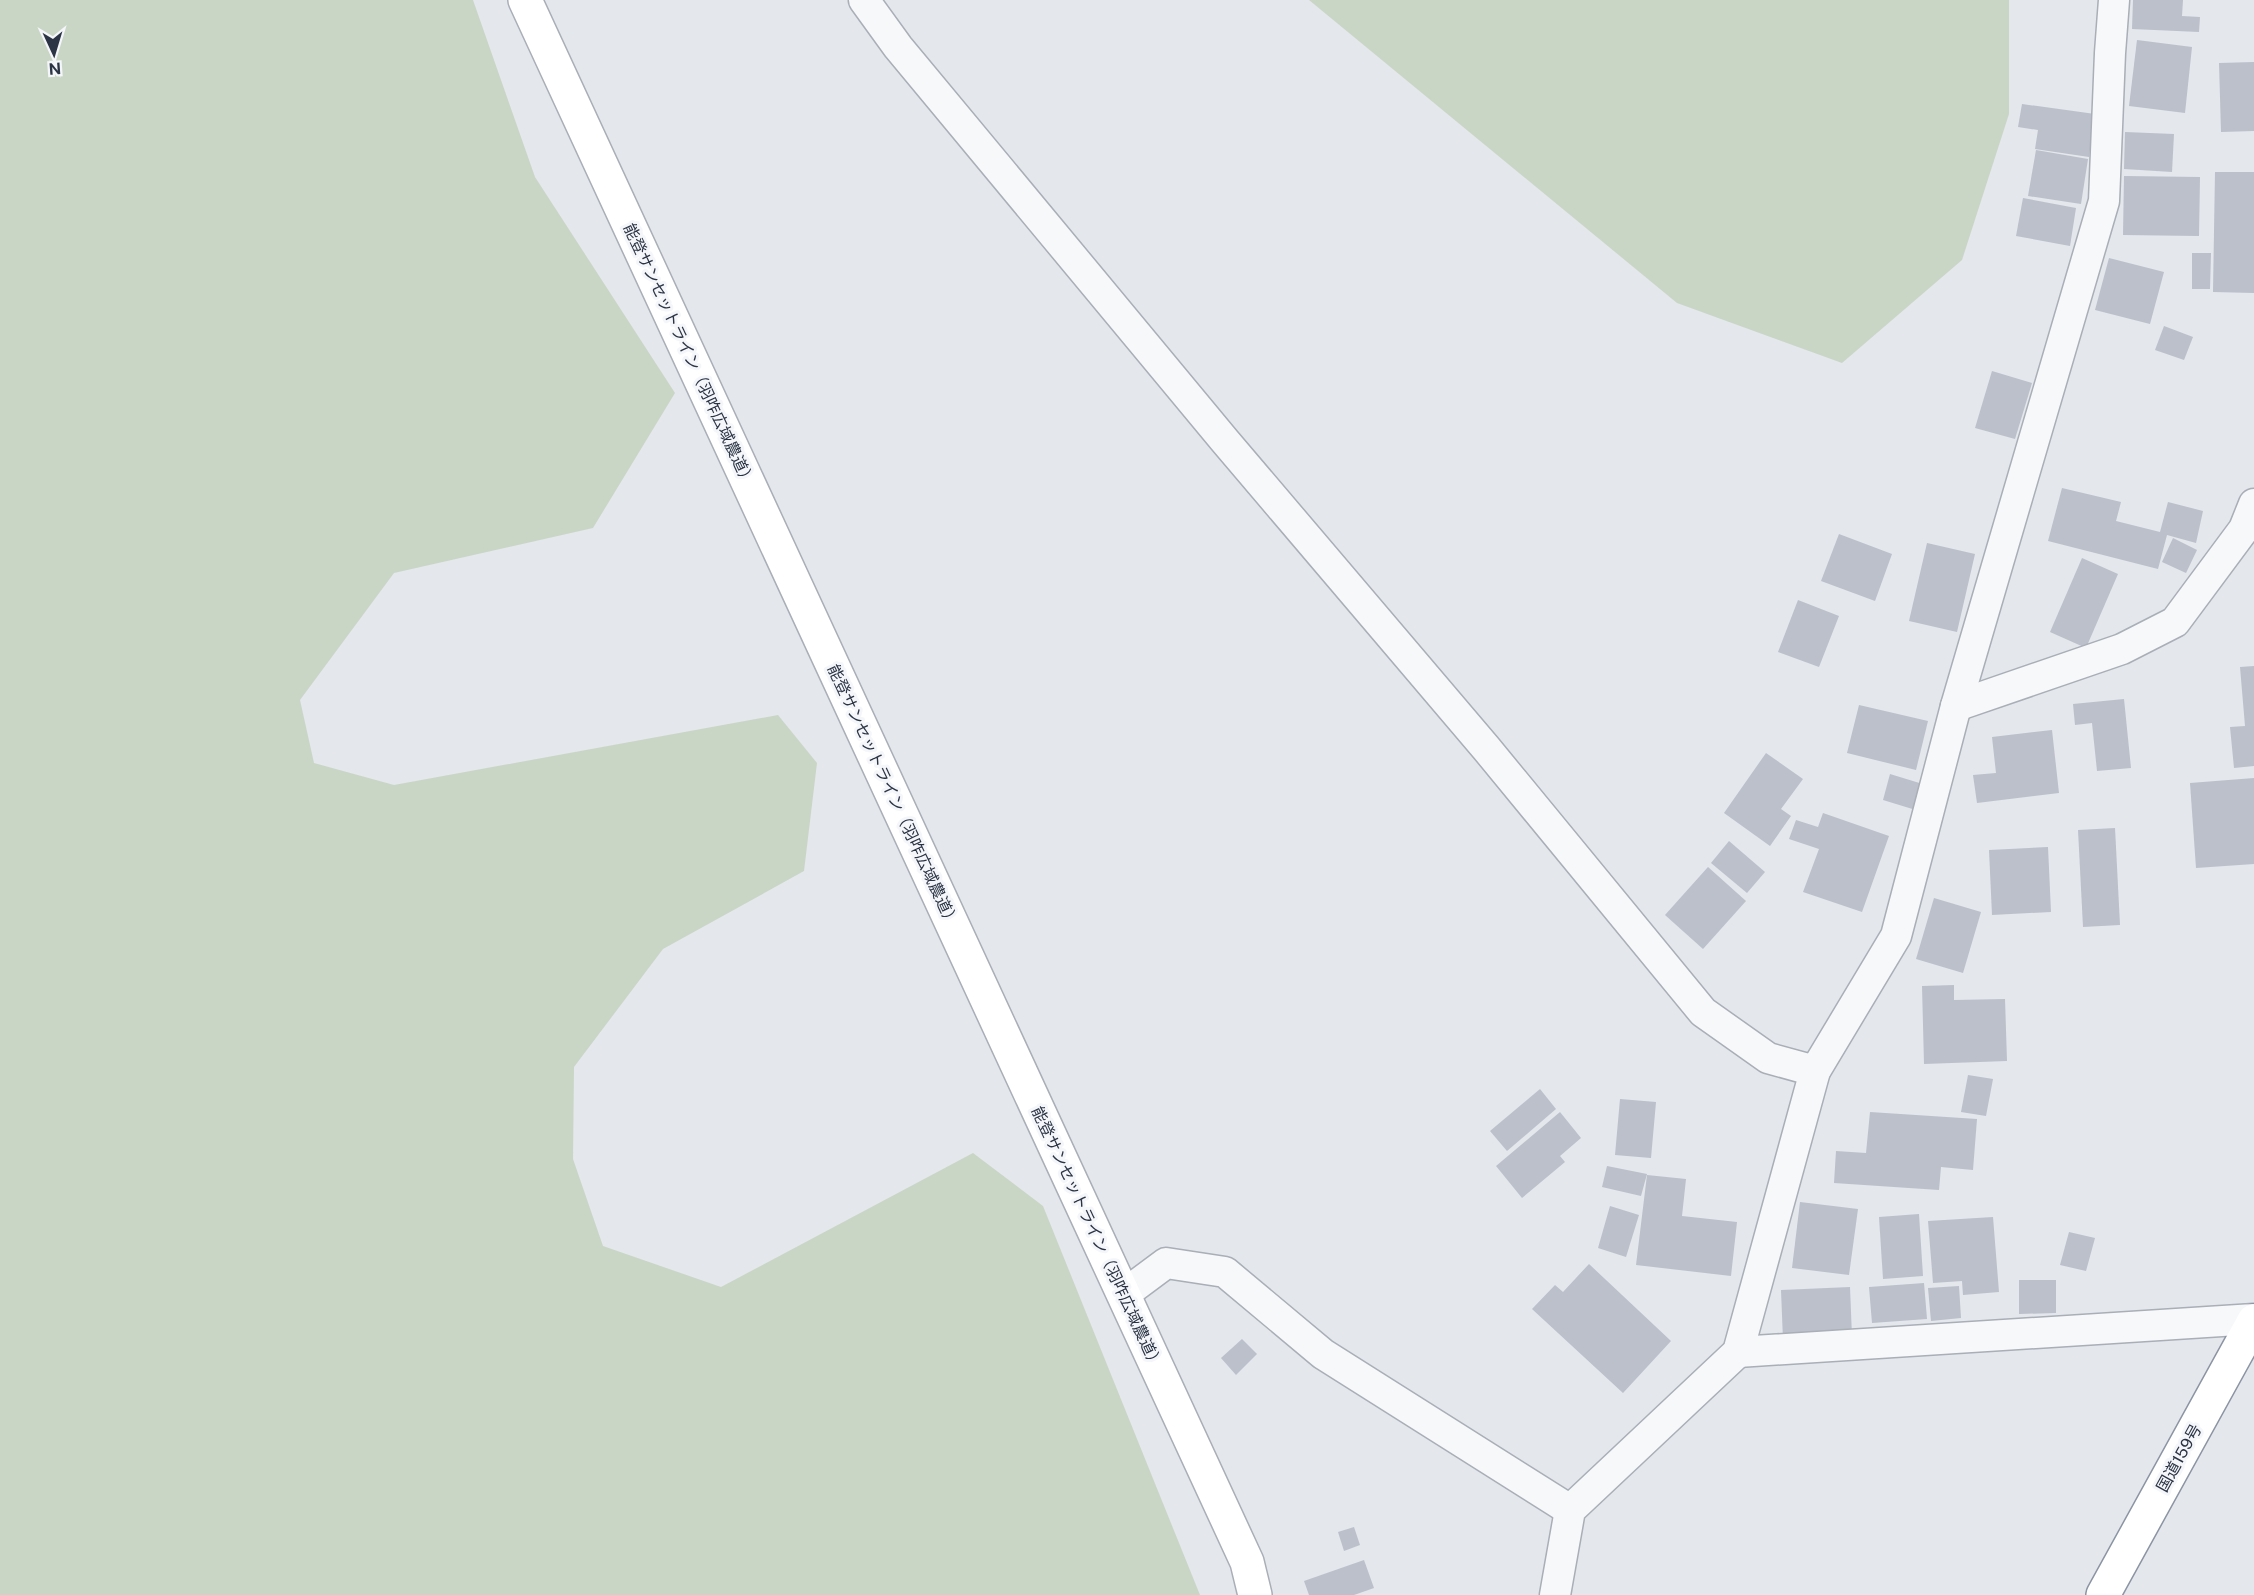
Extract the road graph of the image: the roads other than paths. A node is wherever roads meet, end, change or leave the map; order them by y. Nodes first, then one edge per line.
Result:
1 (525, 0) edge
2 (864, 0) edge
3 (2115, 0) edge
4 (2254, 504) edge
5 (1956, 706) junction
6 (1815, 1071) junction
7 (1123, 1295) junction
8 (2254, 1320) edge
9 (1738, 1352) junction
10 (1570, 1510) junction
11 (1255, 1595) edge
12 (1555, 1595) edge
13 (2103, 1595) edge

1 - 7 main road, 能登サンセットライン（羽咋広域農道）
2 - 6 street
3 - 5 street
4 - 5 street
5 - 6 street
6 - 9 street
7 - 10 street
7 - 11 main road, 能登サンセットライン（羽咋広域農道）
8 - 9 street
8 - 13 main road, 国道159号
9 - 10 street
10 - 12 street

